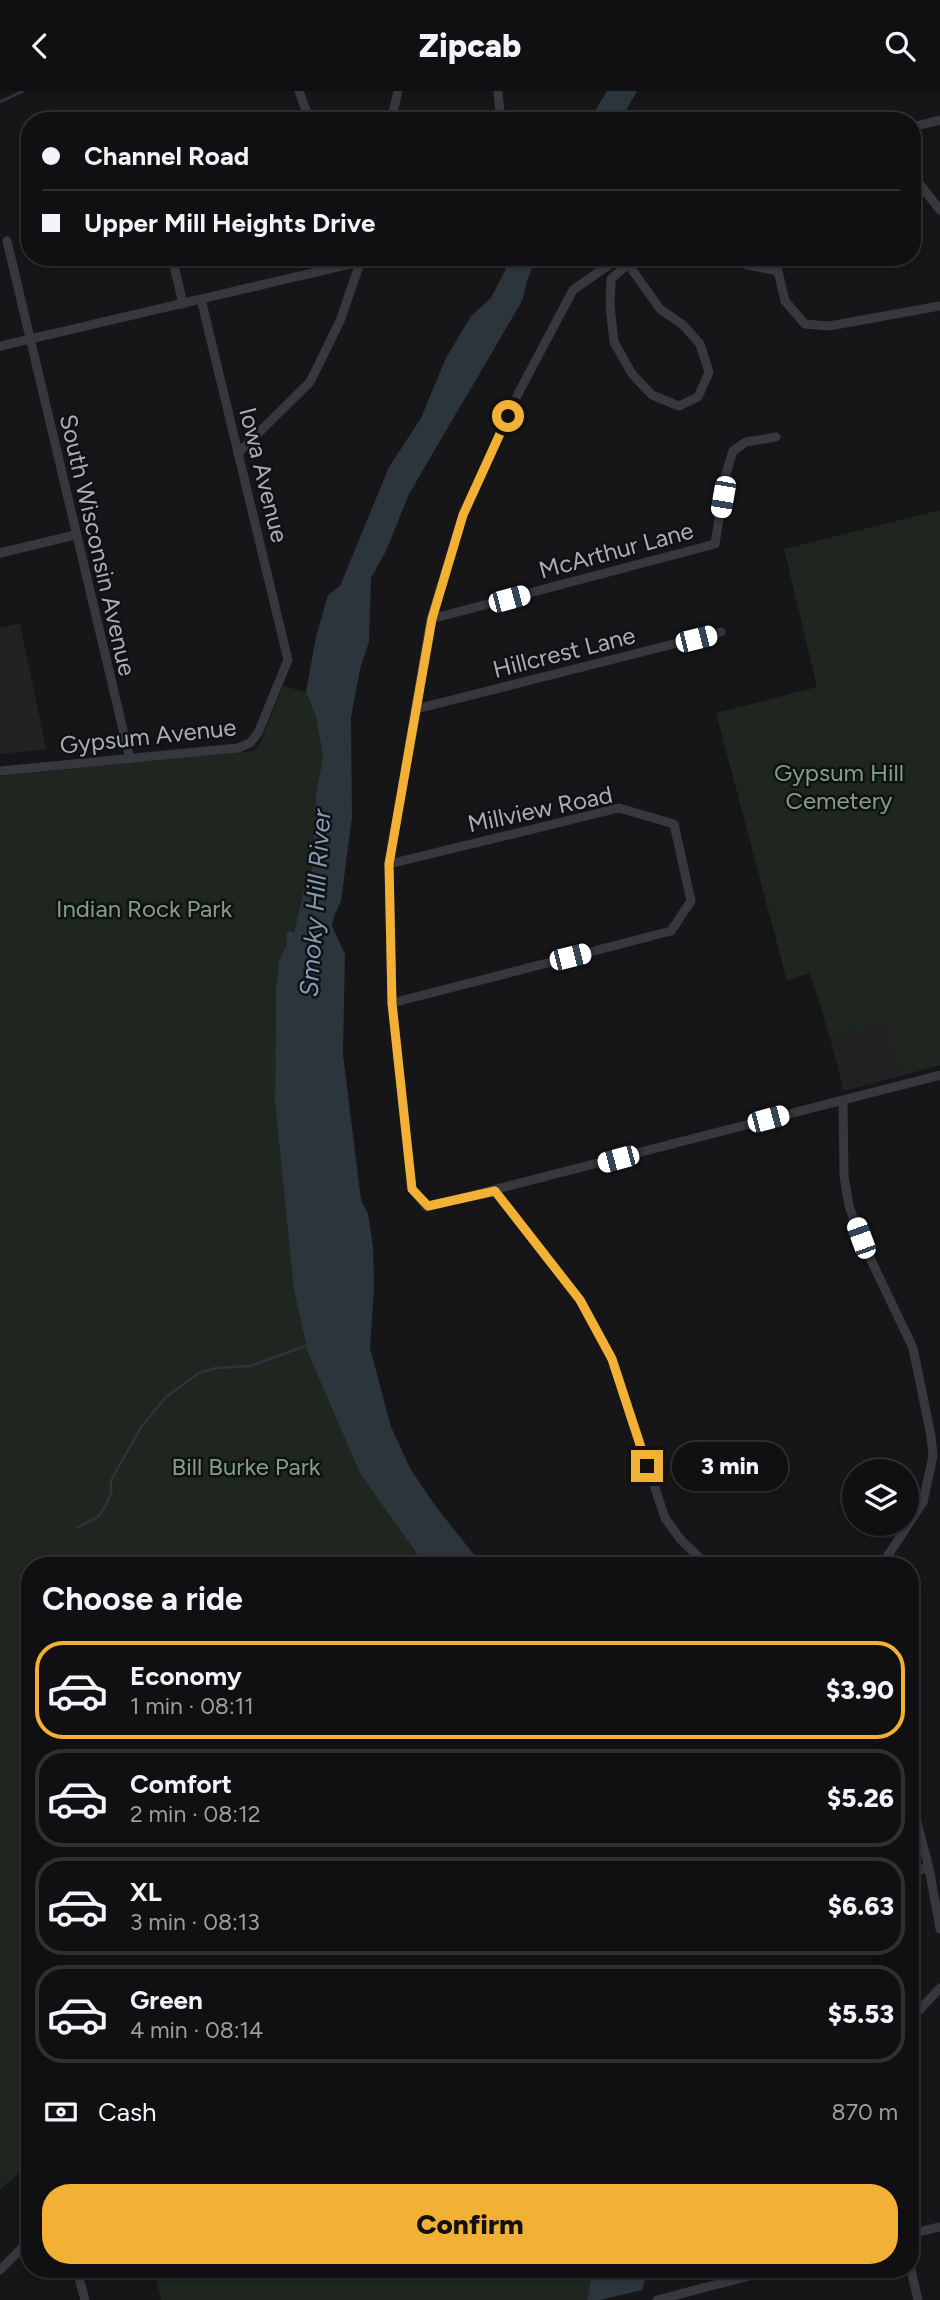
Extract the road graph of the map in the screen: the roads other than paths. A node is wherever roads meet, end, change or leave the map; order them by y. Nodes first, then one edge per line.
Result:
1 (299, 91) edge
2 (398, 91) edge
3 (498, 91) edge
4 (307, 112) edge
5 (393, 112) edge
6 (500, 112) edge
7 (940, 120) edge
8 (921, 125) edge
9 (921, 186) edge
10 (940, 210) edge
11 (7, 241) dead end
12 (174, 266) edge
13 (333, 266) edge
14 (359, 266) edge
15 (607, 266) edge
16 (626, 266) edge
17 (629, 266) edge
18 (752, 266) edge
19 (201, 299) junction
20 (183, 305) junction
21 (940, 306) edge
22 (31, 339) junction
23 (0, 346) edge
24 (776, 437) dead end
25 (238, 453) junction
26 (75, 535) junction
27 (0, 552) edge
28 (432, 619) junction
29 (721, 632) dead end
30 (288, 660) joint
31 (416, 709) junction
32 (130, 759) junction
33 (0, 771) edge
34 (389, 864) junction
35 (392, 1003) junction
36 (940, 1075) edge
37 (843, 1100) junction
38 (495, 1191) junction
39 (699, 1557) edge
40 (887, 1557) edge
41 (919, 1830) edge
42 (929, 1868) junction
43 (919, 1870) edge
44 (940, 1929) edge
45 (940, 1988) edge
46 (919, 2010) edge
47 (940, 2227) edge
48 (919, 2232) edge
49 (21, 2250) edge
50 (0, 2270) edge
51 (79, 2278) edge
52 (740, 2278) edge
53 (913, 2278) edge
54 (85, 2300) edge
55 (657, 2300) edge
56 (918, 2300) edge

1 - 4 street
2 - 5 street
3 - 6 street
7 - 8 street
9 - 10 street
11 - 22 street, South Wisconsin Avenue
12 - 20 street
13 - 19 street
14 - 25 street
15 - 28 street
16 - 17 street
18 - 21 street
19 - 20 street
19 - 25 street, Iowa Avenue
20 - 22 street
22 - 23 street
22 - 26 street, South Wisconsin Avenue
24 - 28 street, McArthur Lane
25 - 30 street, Iowa Avenue
26 - 27 street
26 - 32 street, South Wisconsin Avenue
28 - 31 street
29 - 31 street, Hillcrest Lane
30 - 32 street, Gypsum Avenue
31 - 34 street
32 - 33 street, Gypsum Avenue
34 - 35 street
34 - 35 street, Millview Road
35 - 38 street
36 - 37 street
37 - 38 street
37 - 40 street
38 - 39 street
41 - 42 street
42 - 43 street
42 - 44 street
45 - 46 street
47 - 48 street
49 - 50 street
51 - 54 street
52 - 55 street
53 - 56 street

